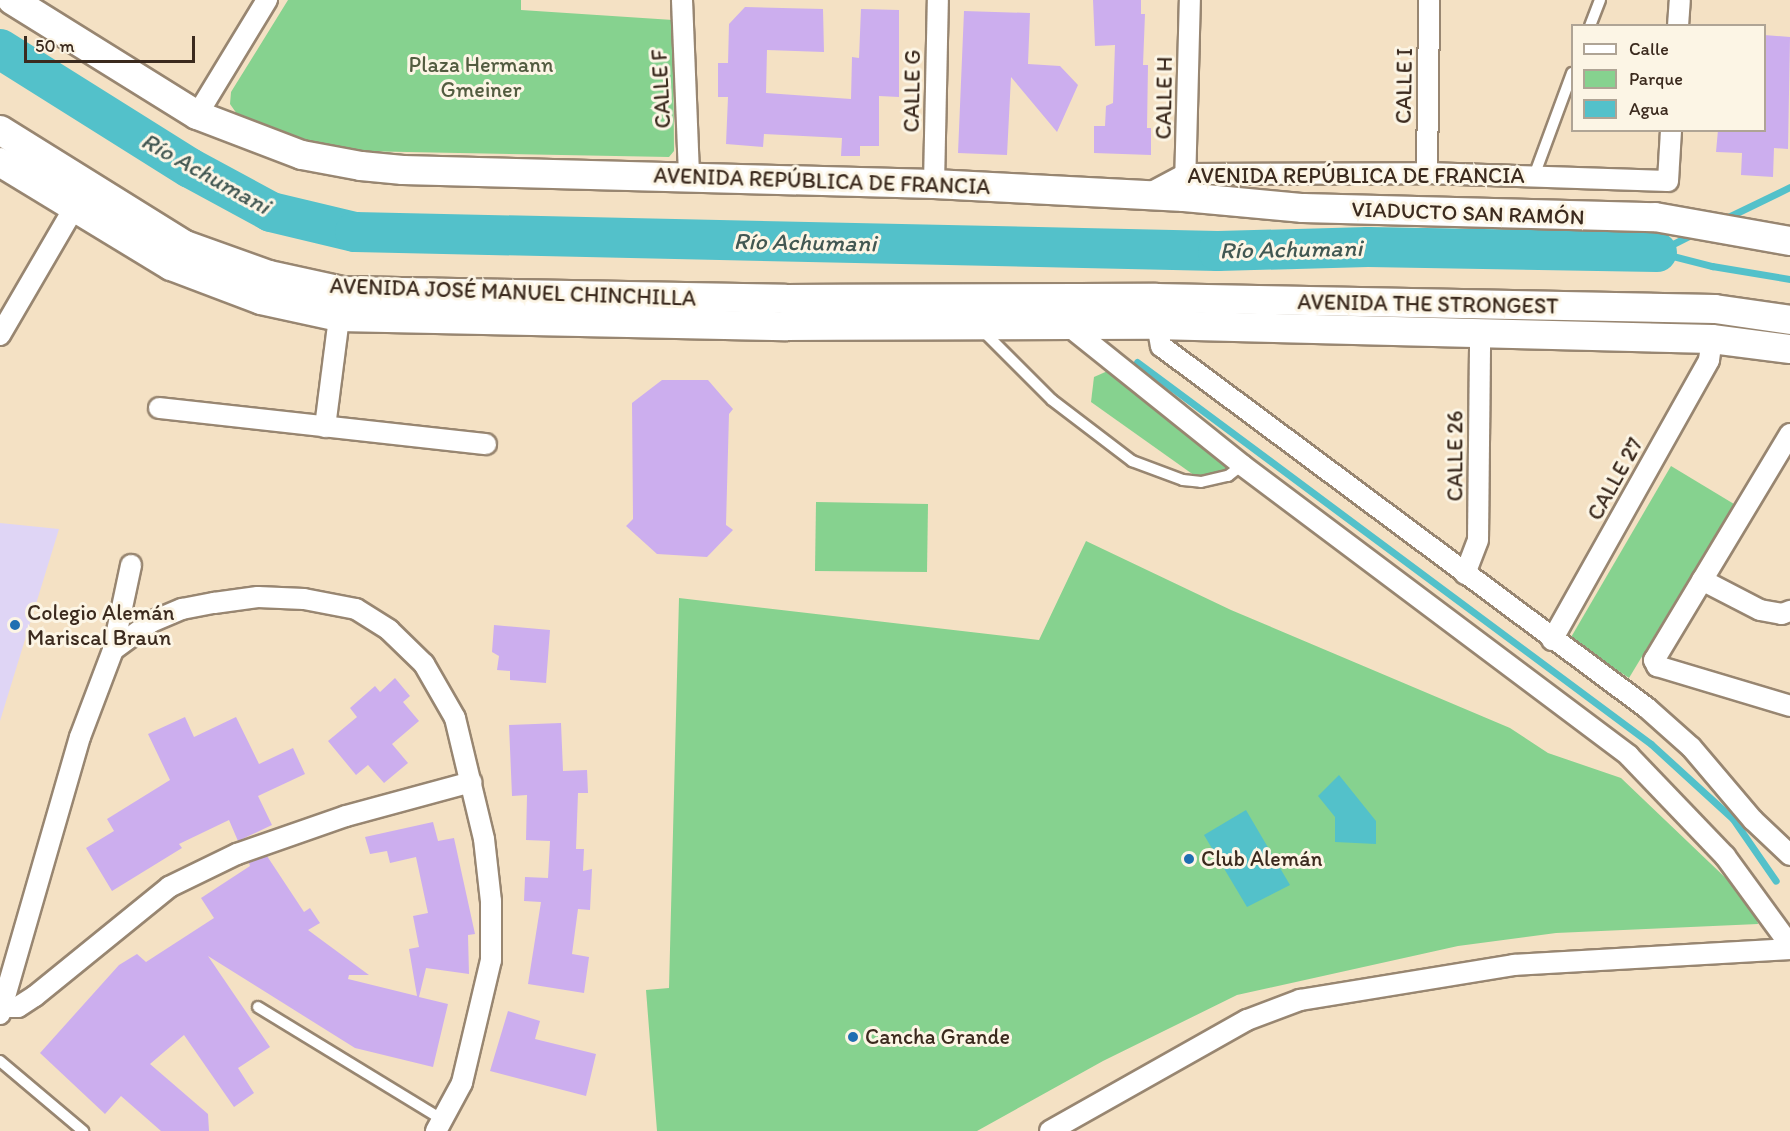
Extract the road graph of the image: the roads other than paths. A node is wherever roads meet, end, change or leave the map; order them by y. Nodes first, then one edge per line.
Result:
1 (12, 0) edge
2 (267, 0) edge
3 (682, 0) edge
4 (938, 0) edge
5 (1190, 0) edge
6 (1429, 0) edge
7 (1600, 0) edge
8 (1680, 0) edge
9 (1591, 24) edge
10 (1678, 24) edge
11 (1571, 76) edge
12 (197, 115) junction
13 (0, 130) edge
14 (1671, 132) edge
15 (0, 162) edge
16 (1427, 173) junction
17 (689, 175) junction
18 (1534, 176) junction
19 (934, 184) junction
20 (1185, 185) junction
21 (81, 196) junction
22 (1145, 196) joint
23 (1790, 241) edge
24 (341, 304) junction
25 (1482, 305) junction
26 (1715, 309) junction
27 (1065, 311) junction
28 (785, 312) junction
29 (1155, 312) junction
30 (1790, 320) edge
31 (979, 327) junction
32 (1480, 334) junction
33 (0, 335) edge
34 (1712, 339) junction
35 (1790, 350) edge
36 (159, 408) dead end
37 (325, 427) junction
38 (1790, 434) edge
39 (486, 444) dead end
40 (1242, 465) junction
41 (131, 565) dead end
42 (1465, 574) junction
43 (1702, 580) junction
44 (1790, 611) edge
45 (1552, 640) junction
46 (113, 650) junction
47 (1790, 706) edge
48 (471, 782) junction
49 (1790, 855) edge
50 (1790, 947) edge
51 (258, 1007) dead end
52 (1, 1011) edge
53 (0, 1061) edge
54 (439, 1126) edge
55 (83, 1131) edge
56 (1050, 1131) edge

1 - 12 main road, AVENIDA REPÚBLICA DE FRANCIA
2 - 12 street
3 - 17 street, CALLE F
4 - 19 street, CALLE G
5 - 20 street, CALLE H
6 - 16 street, CALLE I
7 - 9 lane
8 - 10 street
11 - 18 lane
12 - 17 main road, AVENIDA REPÚBLICA DE FRANCIA
13 - 21 main road, AVENIDA JOSÉ MANUEL CHINCHILLA
14 - 18 street, AVENIDA REPÚBLICA DE FRANCIA
15 - 21 main road, AVENIDA JOSÉ MANUEL CHINCHILLA
16 - 18 street, AVENIDA REPÚBLICA DE FRANCIA
16 - 20 street, AVENIDA REPÚBLICA DE FRANCIA
17 - 19 main road, AVENIDA REPÚBLICA DE FRANCIA
19 - 22 main road, AVENIDA REPÚBLICA DE FRANCIA
20 - 22 main road, VIADUCTO SAN RAMÓN
20 - 23 main road, VIADUCTO SAN RAMÓN
21 - 24 main road, AVENIDA JOSÉ MANUEL CHINCHILLA
21 - 33 street
24 - 28 main road, AVENIDA JOSÉ MANUEL CHINCHILLA
24 - 37 street
25 - 26 main road, AVENIDA THE STRONGEST
25 - 29 main road, AVENIDA THE STRONGEST
25 - 32 main road
26 - 30 main road, AVENIDA THE STRONGEST
26 - 34 main road
27 - 28 main road, AVENIDA JOSÉ MANUEL CHINCHILLA
27 - 29 main road, AVENIDA THE STRONGEST
27 - 31 main road, AVENIDA JOSÉ MANUEL CHINCHILLA
27 - 40 street
28 - 31 main road, AVENIDA JOSÉ MANUEL CHINCHILLA
29 - 32 main road, AVENIDA THE STRONGEST
29 - 42 street
31 - 40 lane
32 - 34 main road, AVENIDA THE STRONGEST
32 - 42 street, CALLE 26
34 - 35 main road, AVENIDA THE STRONGEST
34 - 45 street, CALLE 27
36 - 37 street
37 - 39 street
38 - 43 street
40 - 50 street
41 - 46 street
42 - 45 street
43 - 44 street
43 - 47 street
45 - 49 street
46 - 48 street
46 - 52 street
48 - 52 street
48 - 54 street
50 - 56 street
51 - 54 lane
53 - 55 lane

